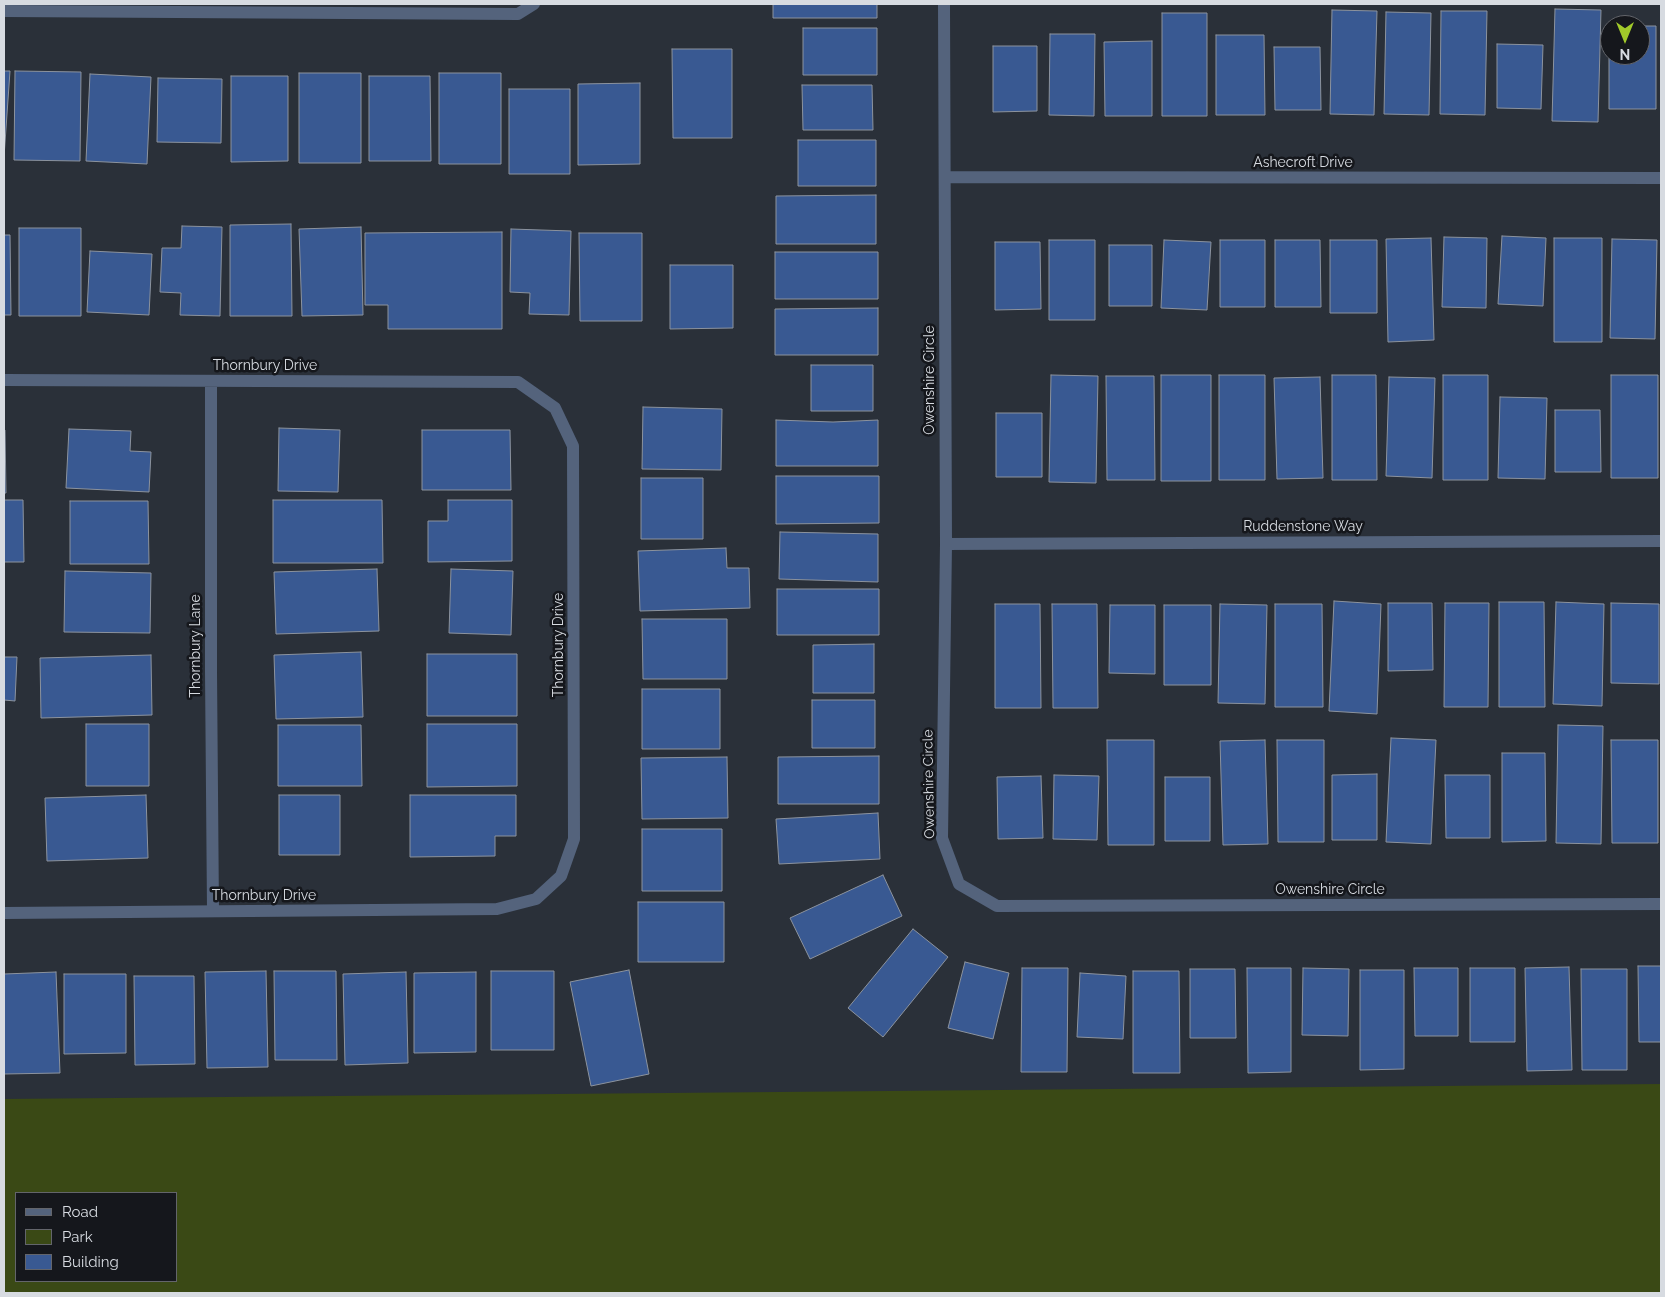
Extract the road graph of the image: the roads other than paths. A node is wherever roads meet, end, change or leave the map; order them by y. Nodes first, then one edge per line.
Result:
1 (534, 4) edge
2 (944, 4) edge
3 (4, 11) edge
4 (945, 177) junction
5 (1661, 178) edge
6 (4, 380) edge
7 (211, 381) junction
8 (1661, 541) edge
9 (946, 544) junction
10 (1661, 904) edge
11 (214, 911) junction
12 (4, 913) edge

1 - 3 street
2 - 4 street, Owenshire Circle
4 - 5 street, Ashecroft Drive
4 - 9 street, Owenshire Circle
6 - 7 street, Thornbury Drive
7 - 11 street, Thornbury Lane
7 - 11 street, Thornbury Drive
8 - 9 street, Ruddenstone Way
9 - 10 street, Owenshire Circle
11 - 12 street, Thornbury Drive

